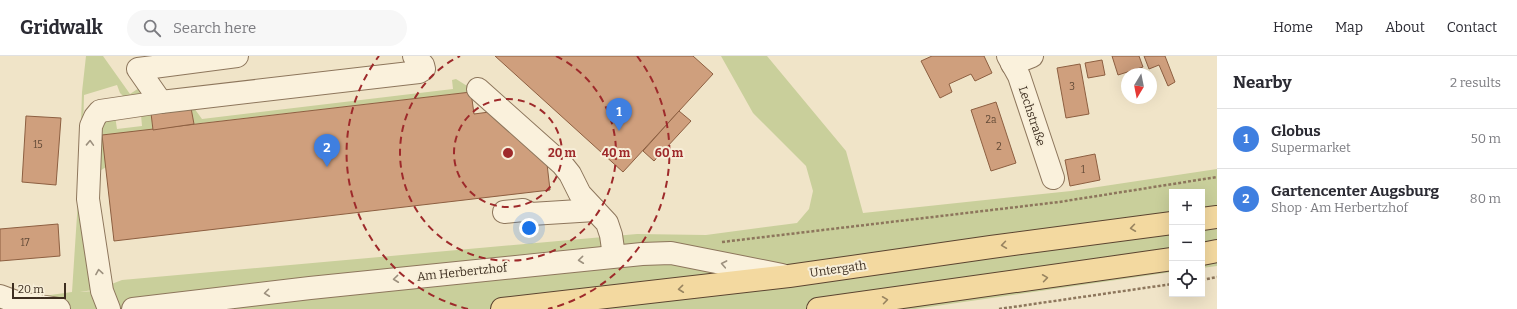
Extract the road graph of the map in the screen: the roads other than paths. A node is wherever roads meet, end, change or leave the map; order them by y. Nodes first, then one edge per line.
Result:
1 (237, 56) edge
2 (414, 56) edge
3 (1032, 56) edge
4 (1010, 60) edge
5 (478, 89) dead end
6 (161, 102) junction
7 (547, 166) dead end
8 (1053, 178) dead end
9 (580, 194) junction
10 (596, 210) junction
11 (504, 212) dead end
12 (1217, 217) edge
13 (1205, 219) edge
14 (1169, 223) edge
15 (1217, 251) edge
16 (1205, 253) edge
17 (614, 256) junction
18 (1169, 260) edge
19 (1205, 262) edge
20 (1217, 262) edge
21 (1150, 263) junction
22 (1169, 263) edge
23 (789, 276) junction
24 (0, 296) edge
25 (59, 309) edge
26 (109, 309) edge
27 (132, 309) edge
28 (502, 309) edge
29 (818, 309) edge

1 - 6 street
2 - 6 street
3 - 4 street
4 - 8 street, Lechstraße
5 - 9 street
26 -> 6 street
7 - 9 street
9 - 10 street
10 - 11 street
10 - 17 street
12 - 13 main road
14 -> 23 main road, Untergath
15 - 16 main road
23 -> 17 street, Am Herbertzhof
17 -> 27 street, Am Herbertzhof
18 - 21 main road
19 - 20 main road
21 - 22 main road
29 -> 21 main road
23 -> 28 main road, Untergath
24 - 25 street

